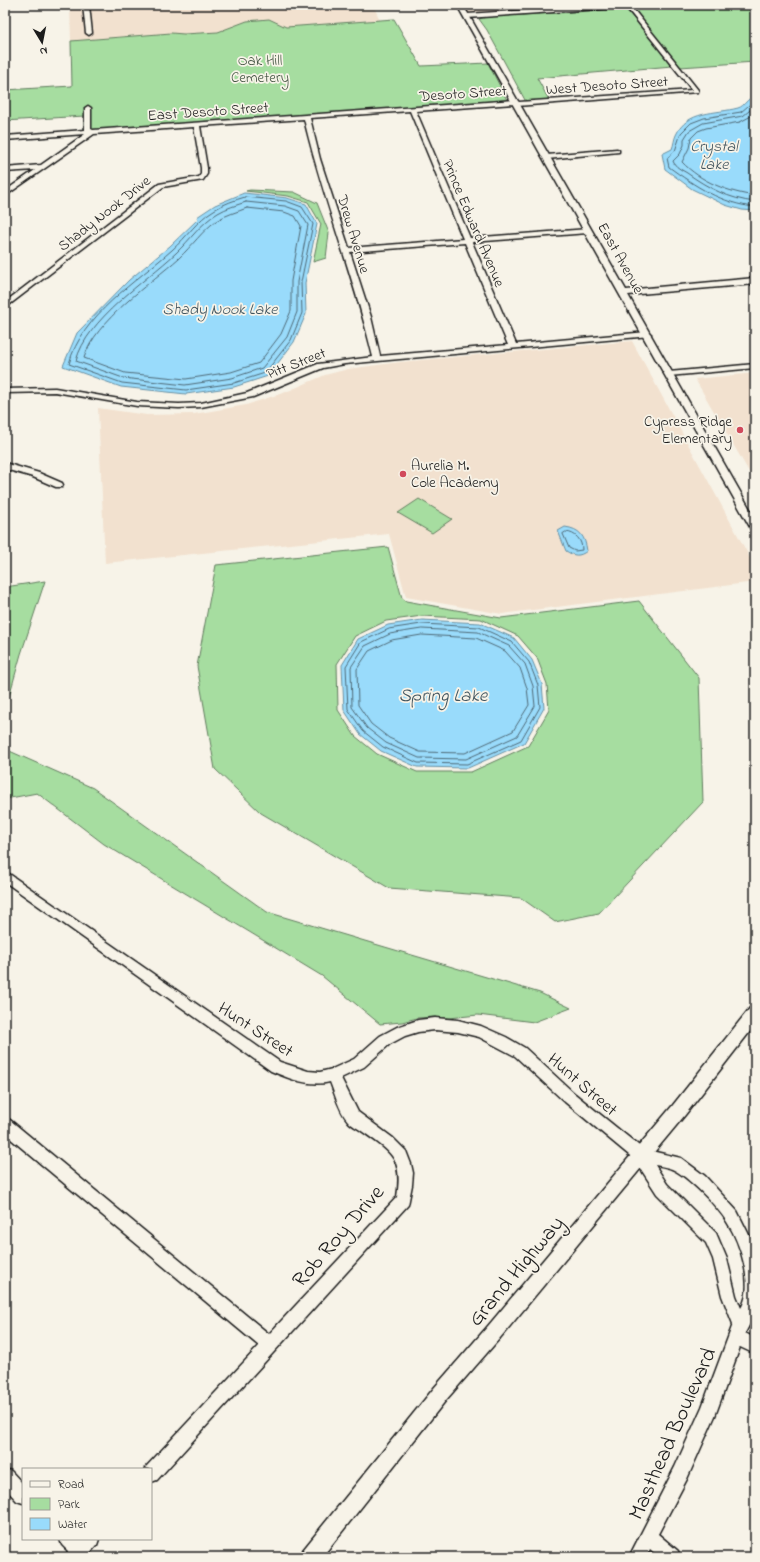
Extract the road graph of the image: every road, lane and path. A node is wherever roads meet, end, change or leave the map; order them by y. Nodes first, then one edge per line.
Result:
1 (86, 5) edge
2 (460, 5) edge
3 (627, 5) edge
4 (467, 16) junction
5 (88, 33) dead end
6 (517, 103) junction
7 (88, 108) dead end
8 (412, 110) junction
9 (307, 117) junction
10 (196, 125) junction
11 (92, 132) junction
12 (5, 138) edge
13 (617, 151) dead end
14 (547, 157) junction
15 (44, 167) junction
16 (5, 170) edge
17 (5, 194) edge
18 (588, 231) junction
19 (468, 240) junction
20 (345, 250) junction
21 (755, 281) edge
22 (624, 293) junction
23 (5, 306) edge
24 (647, 334) junction
25 (513, 347) junction
26 (377, 359) junction
27 (755, 366) edge
28 (669, 374) junction
29 (5, 391) edge
30 (5, 466) edge
31 (58, 485) dead end
32 (755, 527) edge
33 (5, 876) edge
34 (755, 1013) edge
35 (333, 1075) junction
36 (5, 1125) edge
37 (640, 1155) junction
38 (738, 1330) junction
39 (270, 1345) junction
40 (755, 1346) edge
41 (152, 1473) edge
42 (5, 1477) edge
43 (22, 1493) edge
44 (648, 1537) junction
45 (69, 1540) edge
46 (82, 1549) edge
47 (310, 1557) edge
48 (637, 1557) edge
49 (672, 1557) edge

1 - 5 street
2 - 4 street, East Avenue
3 - 4 street
3 - 6 street, West Desoto Street
4 - 6 street, East Avenue
6 - 8 street, Desoto Street
6 - 14 street, East Avenue
7 - 11 street
8 - 9 street, East Desoto Street
8 - 19 street, Prince Edward Avenue
9 - 10 street, East Desoto Street
9 - 20 street, Drew Avenue
10 - 11 street, East Desoto Street
10 - 23 street, Shady Nook Drive
11 - 12 street, East Desoto Street
11 - 15 street
13 - 14 street
14 - 18 street, East Avenue
15 - 16 street
15 - 17 street
18 - 19 street
18 - 22 street, East Avenue
19 - 20 street
19 - 25 street, Prince Edward Avenue
20 - 26 street, Drew Avenue
21 - 22 street
22 - 24 street, East Avenue
24 - 25 street, Pitt Street
24 - 28 street, East Avenue
25 - 26 street, Pitt Street
26 - 29 street, Pitt Street
27 - 28 street
28 - 32 street, East Avenue
30 - 31 street
33 - 35 street, Hunt Street
34 - 37 street, Grand Highway
35 - 37 street, Hunt Street
35 - 39 street, Rob Roy Drive
36 - 39 street
37 - 38 street
37 - 38 street, Masthead Boulevard
37 - 47 street, Grand Highway
38 - 40 street
38 - 44 street, Masthead Boulevard
39 - 41 street, Rob Roy Drive
42 - 43 street
44 - 48 street, Masthead Boulevard
44 - 49 street
45 - 46 street

